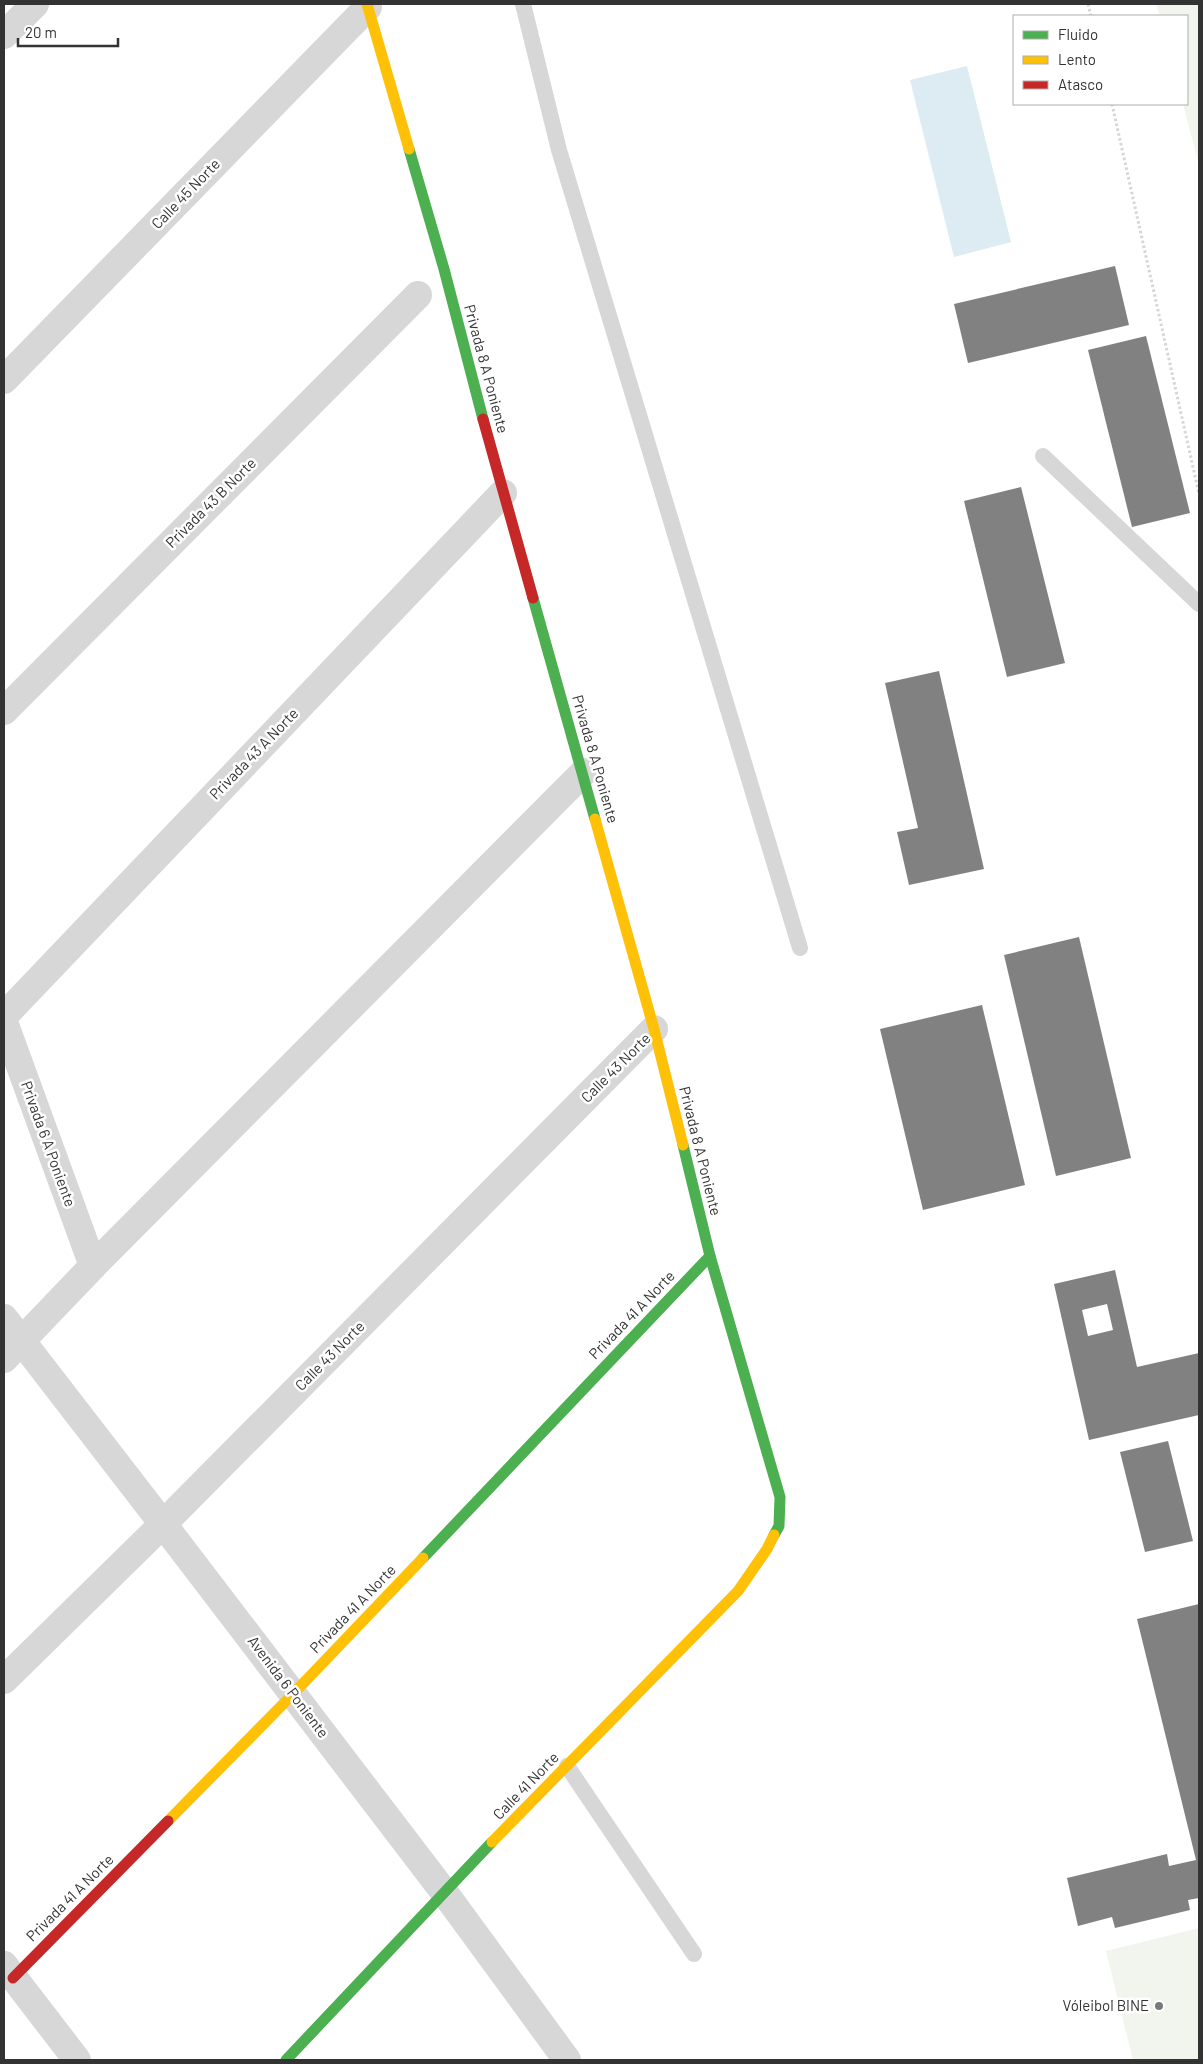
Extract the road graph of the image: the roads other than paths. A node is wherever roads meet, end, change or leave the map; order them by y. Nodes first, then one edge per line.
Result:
1 (35, 4) edge
2 (523, 4) edge
3 (367, 6) edge
4 (4, 36) edge
5 (418, 295) dead end
6 (4, 380) edge
7 (1044, 456) dead end
8 (503, 492) junction
9 (1199, 604) edge
10 (4, 711) edge
11 (584, 772) junction
12 (800, 948) dead end
13 (4, 1016) edge
14 (4, 1022) edge
15 (654, 1029) junction
16 (710, 1256) junction
17 (92, 1266) junction
18 (4, 1318) edge
19 (13, 1350) edge
20 (163, 1524) junction
21 (779, 1526) joint
22 (4, 1680) edge
23 (293, 1694) junction
24 (567, 1766) junction
25 (444, 1892) junction
26 (694, 1954) dead end
27 (8, 1972) edge
28 (77, 2060) edge
29 (286, 2060) edge
30 (567, 2060) edge

1 - 4 street
2 - 12 lane
3 - 6 street, Calle 45 Norte
3 - 8 street, Privada 8 A Poniente
5 - 10 street, Privada 43 B Norte
7 - 9 lane
8 - 11 street, Privada 8 A Poniente
8 - 13 street, Privada 43 A Norte
11 - 15 street, Privada 8 A Poniente
11 - 17 street
14 - 17 street, Privada 6 A Poniente
15 - 16 street, Privada 8 A Poniente
15 - 20 street, Calle 43 Norte
16 - 21 street, Privada 8 A Poniente
16 - 23 street, Privada 41 A Norte
17 - 19 street
18 - 19 street, Avenida 6 Poniente
19 - 20 street, Avenida 6 Poniente
20 - 22 street, Calle 43 Norte
20 - 23 street, Avenida 6 Poniente
21 - 24 street, Calle 41 Norte
23 - 25 street, Avenida 6 Poniente
23 - 27 street, Privada 41 A Norte
24 - 25 street, Calle 41 Norte
24 - 26 lane
25 - 29 street, Calle 41 Norte
25 - 30 street, Avenida 6 Poniente
27 - 28 street

